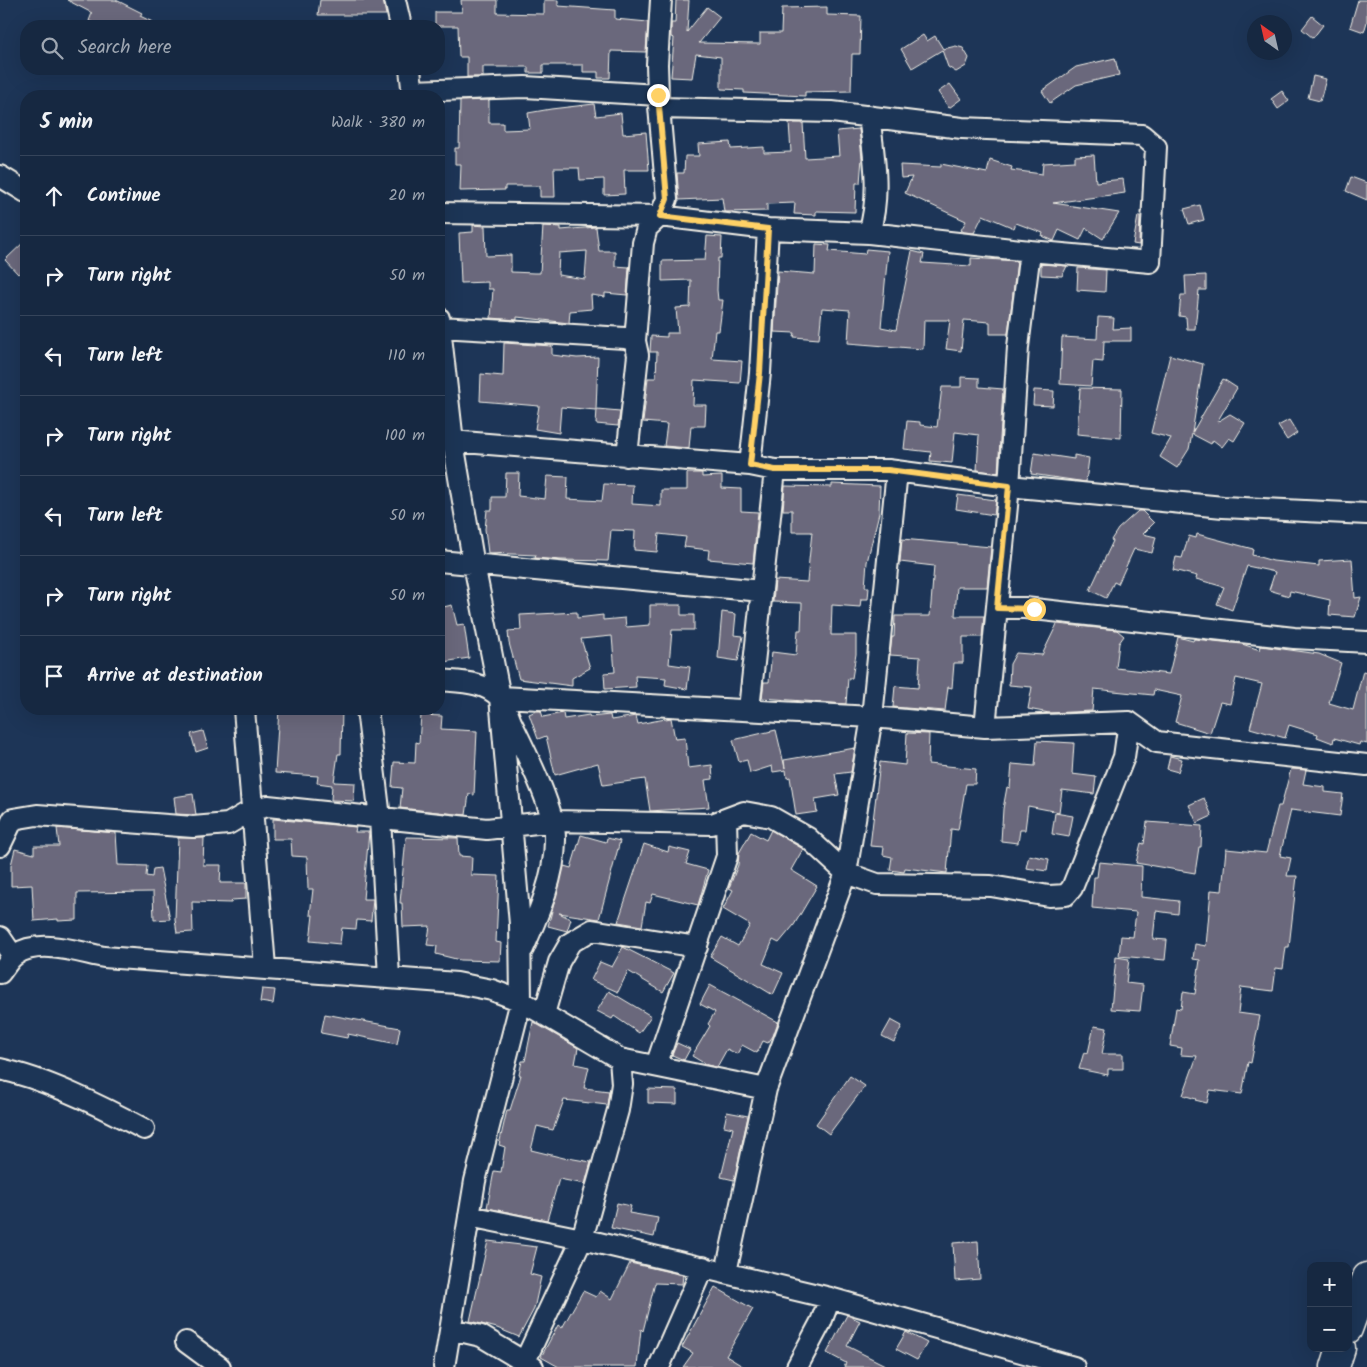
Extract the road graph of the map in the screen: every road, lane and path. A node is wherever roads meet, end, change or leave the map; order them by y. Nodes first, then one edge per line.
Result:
1 (395, 0) edge
2 (661, 0) edge
3 (400, 20) edge
4 (410, 75) edge
5 (412, 90) edge
6 (445, 91) edge
7 (659, 101) junction
8 (869, 116) junction
9 (0, 176) edge
10 (20, 188) edge
11 (445, 213) edge
12 (660, 216) junction
13 (768, 229) junction
14 (869, 233) junction
15 (1030, 251) junction
16 (445, 323) edge
17 (635, 341) junction
18 (445, 424) edge
19 (446, 441) edge
20 (627, 456) junction
21 (750, 465) junction
22 (775, 470) junction
23 (897, 471) junction
24 (1009, 486) junction
25 (1367, 514) edge
26 (445, 562) edge
27 (474, 565) junction
28 (762, 590) junction
29 (997, 608) junction
30 (1367, 642) edge
31 (445, 681) edge
32 (500, 697) junction
33 (749, 709) junction
34 (244, 715) edge
35 (368, 715) edge
36 (872, 717) junction
37 (1129, 722) junction
38 (985, 727) junction
39 (1367, 765) edge
40 (252, 810) junction
41 (380, 818) junction
42 (726, 819) junction
43 (553, 821) junction
44 (512, 826) junction
45 (0, 846) edge
46 (846, 873) junction
47 (0, 938) edge
48 (696, 947) junction
49 (521, 953) junction
50 (13, 956) junction
51 (265, 967) junction
52 (0, 973) edge
53 (389, 977) junction
54 (522, 1001) junction
55 (544, 1014) junction
56 (620, 1059) junction
57 (656, 1066) junction
58 (0, 1068) edge
59 (766, 1089) junction
60 (144, 1129) dead end
61 (469, 1216) junction
62 (582, 1239) junction
63 (703, 1267) junction
64 (726, 1272) junction
65 (1367, 1277) edge
66 (830, 1298) junction
67 (1352, 1318) edge
68 (451, 1329) junction
69 (186, 1342) dead end
70 (1340, 1352) edge
71 (1013, 1359) edge
72 (529, 1364) edge
73 (220, 1367) edge
74 (444, 1367) edge
75 (658, 1367) edge
76 (797, 1367) edge
77 (1074, 1367) edge
78 (1335, 1367) edge

1 - 3 street
2 - 7 street
4 - 5 street
6 - 7 street
7 - 8 street
7 - 12 street
8 - 14 street
8 - 15 street
9 - 10 street
11 - 12 street
12 - 13 street
12 - 17 street
13 - 14 street
13 - 21 street
14 - 15 street
15 - 24 street
16 - 17 street
17 - 20 street
18 - 19 street
19 - 20 street
19 - 27 street
20 - 21 street
21 - 22 street
22 - 23 street
22 - 28 street
23 - 24 street
23 - 36 street
24 - 25 street
24 - 29 street
26 - 27 street
27 - 28 street
27 - 32 street
28 - 33 street
29 - 30 street
29 - 38 street
31 - 32 street
32 - 33 street
32 - 43 street
32 - 44 street
33 - 36 street
34 - 40 street
35 - 41 street
36 - 38 street
36 - 46 street
37 - 38 street
37 - 39 street
37 - 46 street
40 - 41 street
40 - 45 street
40 - 51 street
41 - 44 street
41 - 53 street
42 - 43 street
42 - 46 street
42 - 48 street
43 - 44 street
43 - 49 street
44 - 49 street
46 - 59 street
47 - 50 street
48 - 55 street
48 - 57 street
49 - 54 street
50 - 51 street
50 - 52 street
51 - 53 street
53 - 54 street
54 - 55 street
54 - 61 street
55 - 56 street
56 - 57 street
56 - 62 street
57 - 59 street
58 - 60 street
59 - 64 street
61 - 62 street
61 - 68 street
62 - 63 street
62 - 72 street
63 - 64 street
63 - 75 street
64 - 66 street
65 - 67 highway
66 - 71 street
66 - 76 street
68 - 72 street
68 - 74 street
69 - 73 street
70 - 78 highway
71 - 77 street

